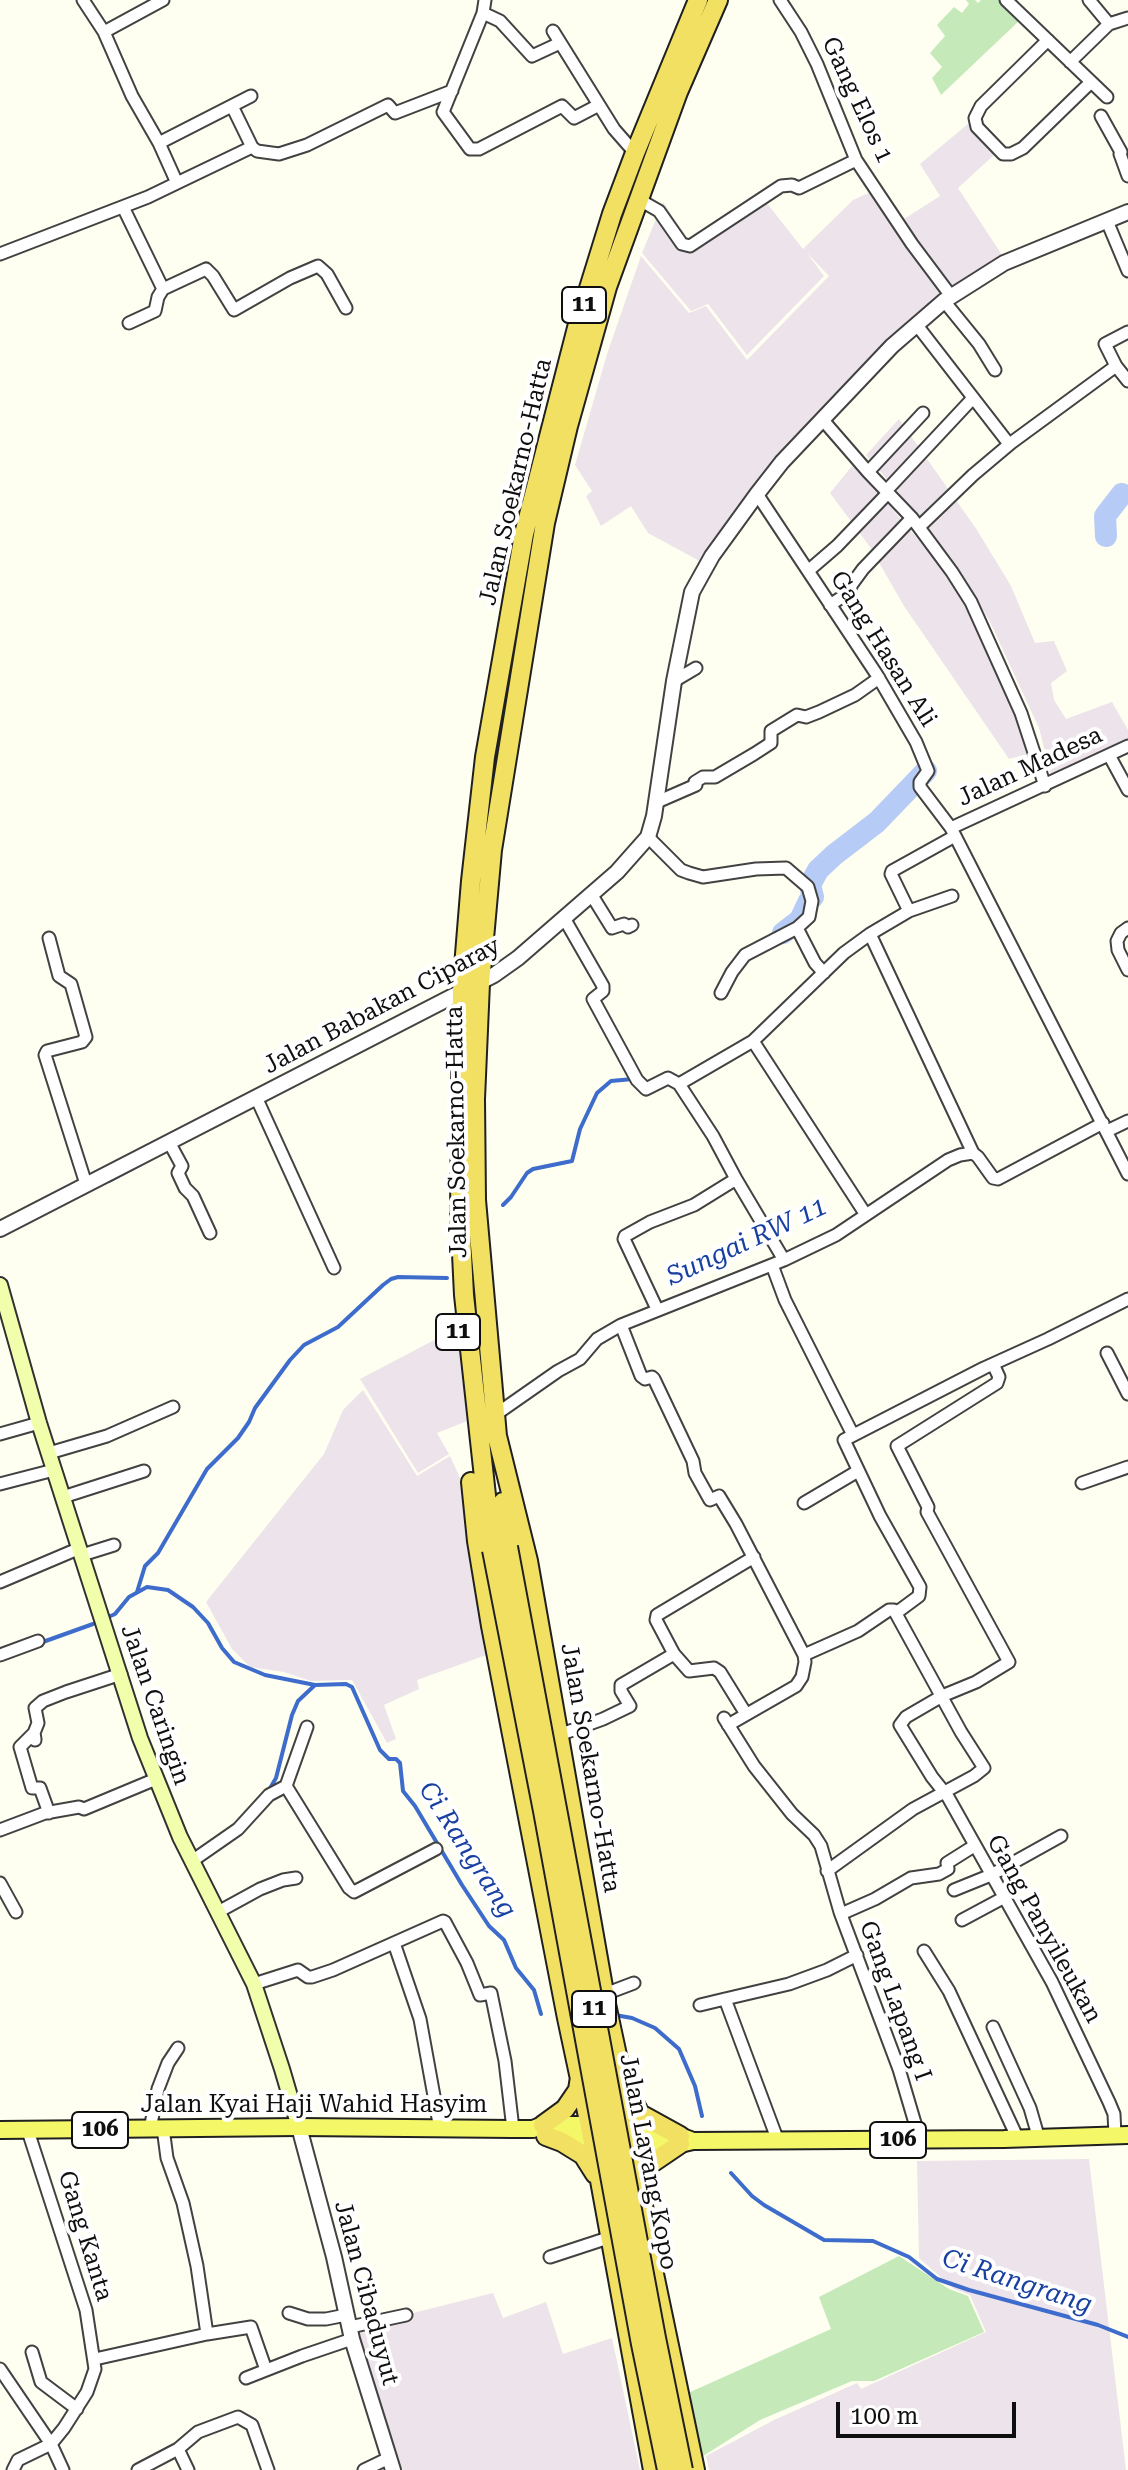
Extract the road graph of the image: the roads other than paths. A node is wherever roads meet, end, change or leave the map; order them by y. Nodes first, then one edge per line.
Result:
1 (83, 0) edge
2 (163, 0) edge
3 (698, 0) edge
4 (718, 0) edge
5 (780, 0) edge
6 (1006, 0) edge
7 (1089, 0) edge
8 (484, 6) edge
9 (1128, 18) edge
10 (1109, 24) junction
11 (553, 31) dead end
12 (104, 32) junction
13 (1048, 40) junction
14 (560, 43) junction
15 (1070, 62) junction
16 (1091, 82) junction
17 (452, 91) junction
18 (251, 96) dead end
19 (1107, 97) dead end
20 (599, 105) junction
21 (232, 106) junction
22 (1101, 116) dead end
23 (159, 143) junction
24 (252, 147) junction
25 (635, 153) junction
26 (856, 160) junction
27 (1128, 176) edge
28 (177, 183) junction
29 (638, 199) junction
30 (123, 207) junction
31 (1128, 212) edge
32 (1107, 221) junction
33 (0, 254) edge
34 (1128, 271) edge
35 (163, 289) junction
36 (948, 298) junction
37 (346, 308) dead end
38 (129, 323) dead end
39 (916, 324) junction
40 (1128, 332) edge
41 (1116, 366) junction
42 (995, 370) dead end
43 (1128, 381) edge
44 (973, 398) junction
45 (923, 413) dead end
46 (822, 419) junction
47 (1009, 444) junction
48 (868, 472) junction
49 (887, 492) junction
50 (757, 494) junction
51 (915, 522) junction
52 (808, 571) junction
53 (830, 605) junction
54 (696, 668) dead end
55 (879, 678) junction
56 (674, 681) junction
57 (1128, 746) edge
58 (1109, 755) junction
59 (1045, 786) junction
60 (1128, 790) edge
61 (657, 802) junction
62 (953, 832) junction
63 (648, 837) junction
64 (591, 894) junction
65 (952, 896) dead end
66 (909, 911) junction
67 (564, 918) junction
68 (632, 925) dead end
69 (797, 928) junction
70 (1128, 928) edge
71 (870, 934) junction
72 (49, 938) dead end
73 (1128, 970) edge
74 (824, 973) junction
75 (480, 983) junction
76 (462, 991) junction
77 (721, 993) dead end
78 (753, 1041) junction
79 (679, 1084) junction
80 (256, 1097) junction
81 (1128, 1121) edge
82 (1105, 1127) junction
83 (461, 1139) junction
84 (169, 1142) junction
85 (973, 1153) junction
86 (1128, 1174) edge
87 (736, 1179) junction
88 (86, 1184) junction
89 (866, 1215) junction
90 (0, 1229) edge
91 (210, 1233) dead end
92 (784, 1260) junction
93 (772, 1265) junction
94 (334, 1268) dead end
95 (1, 1295) edge
96 (1128, 1299) edge
97 (657, 1309) junction
98 (621, 1325) junction
99 (1107, 1353) dead end
100 (993, 1364) junction
101 (1128, 1394) edge
102 (173, 1407) dead end
103 (495, 1415) junction
104 (39, 1423) junction
105 (0, 1434) edge
106 (853, 1435) junction
107 (497, 1436) junction
108 (49, 1453) junction
109 (481, 1463) joint
110 (1128, 1467) edge
111 (54, 1470) junction
112 (144, 1471) dead end
113 (858, 1471) junction
114 (1082, 1483) dead end
115 (0, 1484) edge
116 (63, 1497) junction
117 (804, 1503) dead end
118 (114, 1545) dead end
119 (500, 1548) junction
120 (81, 1552) junction
121 (754, 1557) junction
122 (0, 1582) edge
123 (896, 1613) junction
124 (38, 1641) dead end
125 (674, 1654) junction
126 (0, 1655) edge
127 (804, 1655) junction
128 (121, 1674) junction
129 (942, 1696) junction
130 (746, 1714) junction
131 (307, 1727) dead end
132 (559, 1735) junction
133 (156, 1779) junction
134 (286, 1786) junction
135 (944, 1791) junction
136 (49, 1813) junction
137 (0, 1830) edge
138 (1061, 1836) dead end
139 (974, 1846) junction
140 (436, 1849) dead end
141 (192, 1861) junction
142 (828, 1874) junction
143 (991, 1875) junction
144 (296, 1878) dead end
145 (0, 1883) edge
146 (954, 1890) dead end
147 (1003, 1898) junction
148 (16, 1912) dead end
149 (218, 1912) junction
150 (841, 1914) junction
151 (962, 1920) dead end
152 (394, 1943) junction
153 (924, 1951) dead end
154 (598, 1953) junction
155 (857, 1955) junction
156 (556, 1964) junction
157 (634, 1983) dead end
158 (254, 1984) junction
159 (605, 1994) junction
160 (725, 1999) junction
161 (700, 2005) dead end
162 (993, 2027) dead end
163 (178, 2048) dead end
164 (621, 2070) junction
165 (580, 2074) junction
166 (299, 2127) junction
167 (157, 2128) junction
168 (440, 2129) junction
169 (513, 2129) junction
170 (0, 2130) edge
171 (541, 2130) junction
172 (28, 2131) junction
173 (591, 2133) junction
174 (1122, 2135) edge
175 (634, 2136) junction
176 (1018, 2139) junction
177 (1039, 2139) junction
178 (684, 2140) junction
179 (920, 2140) junction
180 (778, 2141) junction
181 (639, 2186) junction
182 (601, 2188) junction
183 (611, 2237) junction
184 (550, 2257) dead end
185 (661, 2307) junction
186 (623, 2311) junction
187 (289, 2313) dead end
188 (406, 2315) dead end
189 (349, 2327) junction
190 (207, 2334) junction
191 (32, 2352) dead end
192 (94, 2358) junction
193 (0, 2369) edge
194 (266, 2370) junction
195 (246, 2378) dead end
196 (77, 2409) junction
197 (51, 2444) junction
198 (178, 2449) junction
199 (391, 2464) edge
200 (13, 2470) edge
201 (63, 2470) edge
202 (138, 2470) edge
203 (188, 2470) edge
204 (268, 2470) edge
205 (364, 2470) edge
206 (653, 2470) edge
207 (667, 2470) edge
208 (683, 2470) edge
209 (695, 2470) edge

1 - 12 street
2 - 12 street
3 - 25 highway, Jalan Soekarno-Hatta / 11
4 - 29 highway, Jalan Soekarno-Hatta / 11
5 - 26 street, Gang Elos 1
6 - 13 street
7 - 10 street
8 - 14 street
8 - 17 street
9 - 10 street
10 - 15 street
11 - 14 street
12 - 23 street
13 - 15 street
13 - 16 street
14 - 20 street
15 - 16 street
16 - 19 street
17 - 20 street
17 - 24 street
18 - 21 street
20 - 25 street
21 - 23 street
21 - 24 street
22 - 27 street
23 - 28 street
24 - 28 street
25 - 76 highway, Jalan Soekarno-Hatta / 11
26 - 29 street
26 - 36 street, Gang Elos 1
28 - 30 street
29 - 75 highway, Jalan Soekarno-Hatta / 11
30 - 33 street
30 - 35 street
31 - 32 street, Jalan Babakan Ciparay
32 - 34 street
32 - 36 street, Jalan Babakan Ciparay
35 - 37 street
35 - 38 street
36 - 39 street, Jalan Babakan Ciparay
36 - 42 street, Gang Elos 1
39 - 44 street
39 - 46 street, Jalan Babakan Ciparay
40 - 41 street
41 - 43 street
41 - 47 street
44 - 47 street
44 - 49 street
45 - 48 street
46 - 48 street
46 - 50 street, Jalan Babakan Ciparay
47 - 51 street
48 - 49 street
49 - 51 street
49 - 52 street
50 - 52 street, Gang Hasan Ali
50 - 56 street, Jalan Babakan Ciparay
51 - 53 street
51 - 59 street
52 - 53 street, Gang Hasan Ali
53 - 55 street, Gang Hasan Ali
54 - 56 street
55 - 61 street
55 - 62 street, Gang Hasan Ali
56 - 61 street, Jalan Babakan Ciparay
57 - 58 street, Jalan Madesa
58 - 59 street, Jalan Madesa
58 - 60 street
59 - 62 street, Jalan Madesa
61 - 63 street, Jalan Babakan Ciparay
62 - 66 street, Jalan Madesa
62 - 82 street
63 - 64 street, Jalan Babakan Ciparay
63 - 69 street
64 - 67 street, Jalan Babakan Ciparay
64 - 68 street
65 - 66 street
66 - 71 street
67 - 75 street, Jalan Babakan Ciparay
67 - 79 street
69 - 74 street
69 - 77 street
70 - 73 street
71 - 74 street
71 - 85 street
72 - 88 street
74 - 78 street
75 - 76 street, Jalan Babakan Ciparay
75 - 103 highway, Jalan Soekarno-Hatta / 11
76 - 80 street, Jalan Babakan Ciparay
76 - 83 highway, Jalan Soekarno-Hatta / 11
78 - 79 street
78 - 89 street
79 - 87 street
80 - 84 street, Jalan Babakan Ciparay
80 - 94 street
81 - 82 street
82 - 85 street
82 - 86 street
83 - 109 highway, Jalan Soekarno-Hatta / 11
83 - 156 highway, Jalan Soekarno-Hatta / 11
84 - 88 street, Jalan Babakan Ciparay
84 - 91 street
85 - 89 street
87 - 92 street
87 - 97 street
88 - 90 street, Jalan Babakan Ciparay
89 - 92 street
92 - 93 street
93 - 97 street
93 - 106 street
95 - 104 main road, Jalan Caringin
96 - 100 street
97 - 98 street
98 - 103 street
98 - 121 street
99 - 101 street
100 - 106 street
100 - 129 street
102 - 108 street
103 - 107 highway, Jalan Soekarno-Hatta / 11
104 - 105 street
104 - 108 main road, Jalan Caringin
106 - 113 street
107 - 119 highway, Jalan Layang Kopo / 11
107 - 132 highway, Jalan Soekarno-Hatta / 11
108 - 111 main road, Jalan Caringin
109 - 119 highway, Jalan Layang Kopo / 11
110 - 114 street
111 - 115 street
111 - 116 main road, Jalan Caringin
112 - 116 street
113 - 117 street
113 - 123 street
116 - 120 main road, Jalan Caringin
118 - 120 street
119 - 207 highway, Jalan Layang Kopo / 11, bridge
119 - 208 highway, Jalan Layang Kopo / 11, bridge
120 - 122 street
120 - 128 main road, Jalan Caringin
121 - 125 street
121 - 127 street
123 - 127 street
123 - 129 street
124 - 126 street
125 - 130 street
125 - 132 street
127 - 130 street
128 - 133 main road, Jalan Caringin
128 - 136 street
129 - 135 street
129 - 135 street, Gang Panyileukan
130 - 142 street, Gang Lapang I
131 - 134 street
132 - 154 highway, Jalan Soekarno-Hatta / 11
133 - 136 street
133 - 141 main road, Jalan Caringin
134 - 140 street
134 - 141 street
135 - 139 street, Gang Panyileukan
135 - 142 street
136 - 137 street
138 - 143 street
139 - 143 street, Gang Panyileukan
139 - 150 street
141 - 149 main road, Jalan Caringin
142 - 150 street, Gang Lapang I
143 - 146 street
143 - 147 street, Gang Panyileukan
144 - 149 street
145 - 148 street
147 - 151 street
147 - 174 street, Gang Panyileukan
149 - 158 main road, Jalan Caringin
150 - 155 street, Gang Lapang I
152 - 158 street
152 - 168 street
152 - 169 street
153 - 176 street
154 - 156 highway
154 - 159 highway, Jalan Soekarno-Hatta / 11
155 - 160 street
155 - 179 street, Gang Lapang I
156 - 165 highway, Jalan Soekarno-Hatta / 11
157 - 159 street
158 - 166 main road, Jalan Caringin
159 - 164 highway, Jalan Soekarno-Hatta / 11
160 - 161 street
160 - 180 street
162 - 177 street
163 - 167 street
164 - 175 highway, Jalan Soekarno-Hatta / 11
164 - 178 highway
165 - 171 highway
165 - 173 highway, Jalan Soekarno-Hatta / 11
166 - 167 main road, Jalan Kyai Haji Wahid Hasyim / 106
166 - 168 main road, Jalan Kyai Haji Wahid Hasyim / 106
166 - 189 street, Jalan Cibaduyut
167 - 172 main road, Jalan Kyai Haji Wahid Hasyim / 106
167 - 190 street
168 - 169 main road, Jalan Kyai Haji Wahid Hasyim / 106
169 - 171 main road, Jalan Kyai Haji Wahid Hasyim / 106
170 - 172 main road, Jalan Kyai Haji Wahid Hasyim / 106
171 - 173 main road, Jalan Kyai Haji Wahid Hasyim / 106
171 - 182 highway
172 - 192 street, Gang Kanta
173 - 175 main road, Jalan Kyai Haji Wahid Hasyim / 106
173 - 182 highway, Jalan Soekarno-Hatta / 11
174 - 177 main road, Jalan Kyai Haji Wahid Hasyim / 106
175 - 178 main road, Jalan Kyai Haji Wahid Hasyim / 106
175 - 181 highway, Jalan Soekarno-Hatta / 11
176 - 177 main road, Jalan Kyai Haji Wahid Hasyim / 106
176 - 179 main road, Jalan Kyai Haji Wahid Hasyim / 106
178 - 180 main road, Jalan Kyai Haji Wahid Hasyim / 106
178 - 181 highway
179 - 180 main road, Jalan Kyai Haji Wahid Hasyim / 106
181 - 185 highway, Jalan Soekarno-Hatta / 11
182 - 183 highway, Jalan Soekarno-Hatta / 11
183 - 184 street
183 - 186 highway, Jalan Soekarno-Hatta / 11
185 - 186 highway
185 - 209 highway, Jalan Soekarno-Hatta / 11
186 - 206 highway, Jalan Soekarno-Hatta / 11
187 - 189 street
188 - 189 street
189 - 194 street
189 - 199 street, Jalan Cibaduyut
190 - 192 street
190 - 194 street
191 - 196 street
192 - 196 street
193 - 197 street
194 - 195 street
196 - 197 street
197 - 200 street
197 - 201 street
198 - 202 street
198 - 203 street
198 - 204 street
199 - 205 street

